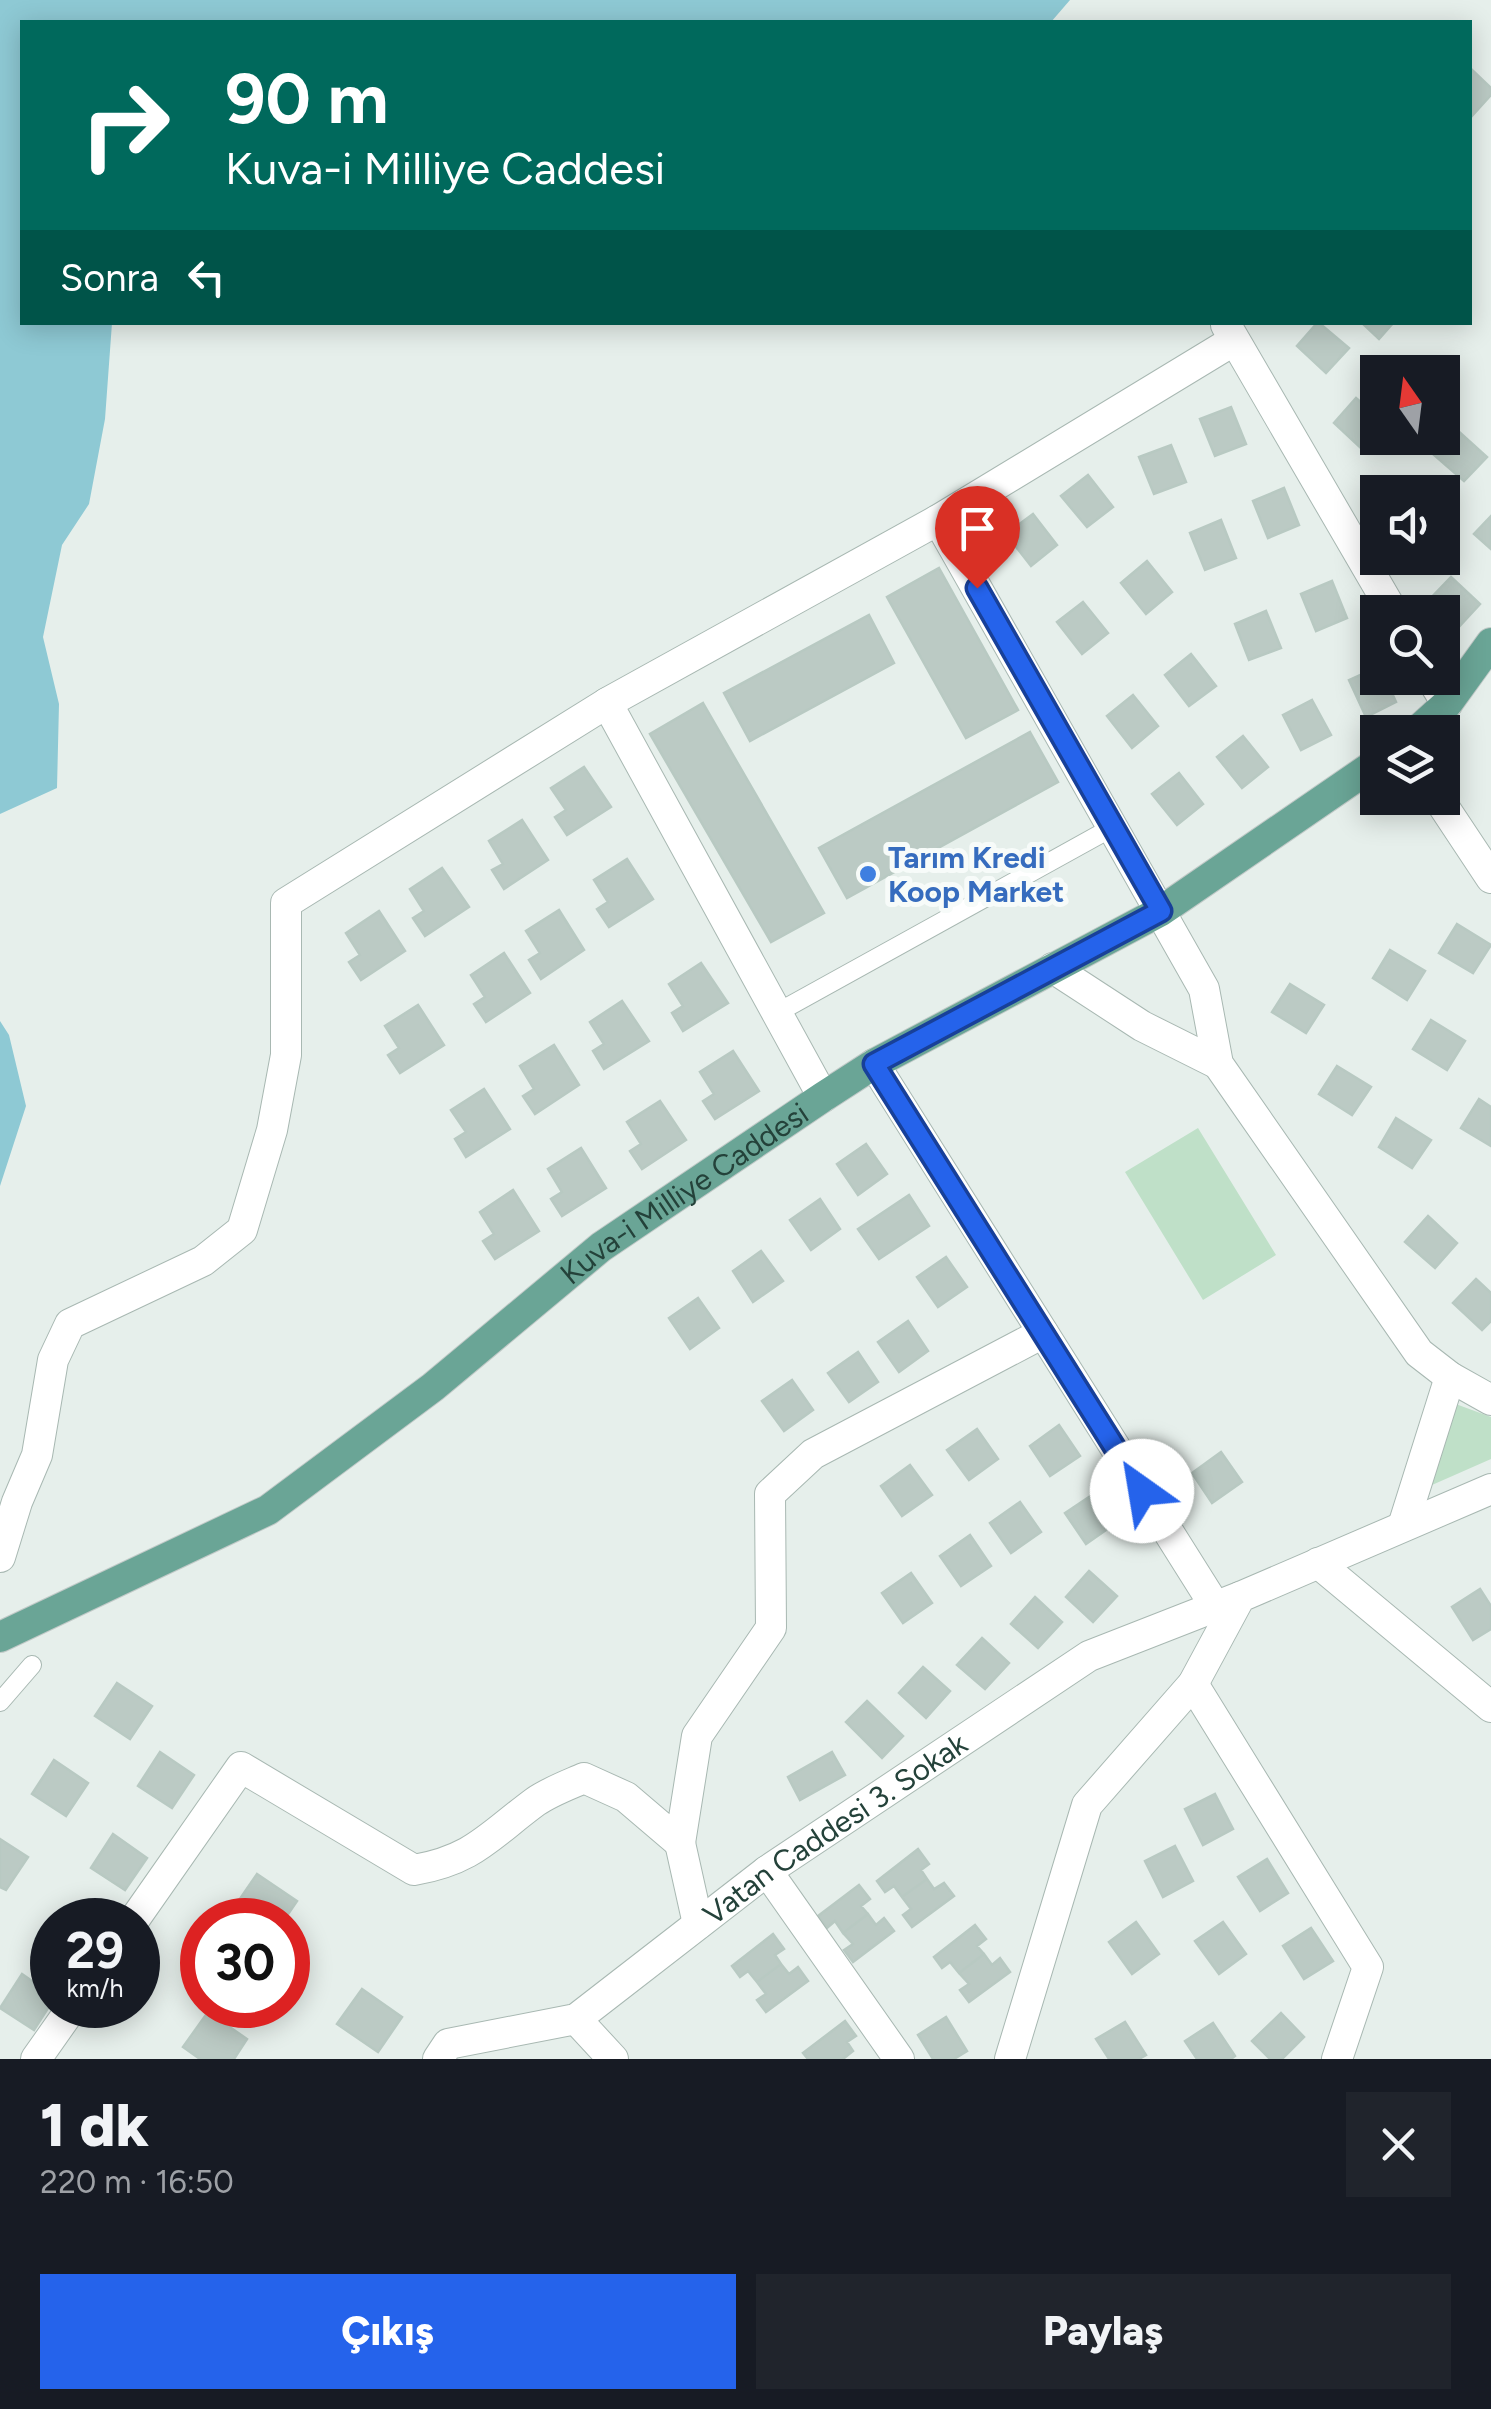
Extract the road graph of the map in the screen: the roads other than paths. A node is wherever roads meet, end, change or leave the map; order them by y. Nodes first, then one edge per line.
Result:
1 (1229, 332) edge
2 (938, 520) junction
3 (1383, 595) edge
4 (1491, 643) edge
5 (1460, 672) edge
6 (607, 703) junction
7 (1360, 774) edge
8 (1451, 815) edge
9 (1113, 827) junction
10 (1488, 865) edge
11 (1161, 911) junction
12 (1053, 968) junction
13 (776, 1014) junction
14 (874, 1064) junction
15 (1218, 1064) junction
16 (823, 1097) junction
17 (1043, 1333) junction
18 (1450, 1377) junction
19 (1491, 1400) edge
20 (1491, 1489) edge
21 (1403, 1526) junction
22 (0, 1557) edge
23 (1318, 1563) junction
24 (1227, 1601) junction
25 (1, 1631) edge
26 (32, 1665) dead end
27 (1193, 1684) junction
28 (0, 1702) edge
29 (1491, 1707) edge
30 (680, 1843) junction
31 (766, 1872) junction
32 (149, 1898) edge
33 (698, 1924) junction
34 (576, 2019) junction
35 (58, 2028) edge
36 (36, 2059) edge
37 (438, 2059) edge
38 (613, 2059) edge
39 (899, 2059) edge
40 (1010, 2059) edge
41 (1337, 2059) edge

1 - 2 street
1 - 3 street
2 - 6 street
2 - 9 street
4 - 5 main road
6 - 13 street
6 - 22 street
7 - 11 main road, Kuva-i Milliye Caddesi
8 - 10 street
9 - 11 street
9 - 13 lane
11 - 12 main road, Kuva-i Milliye Caddesi
11 - 15 street
12 - 14 main road, Kuva-i Milliye Caddesi
12 - 15 street
13 - 16 street
14 - 16 main road, Kuva-i Milliye Caddesi
14 - 17 street
15 - 18 street
16 - 25 main road, Kuva-i Milliye Caddesi
17 - 24 street
17 - 30 street
18 - 19 street
18 - 21 street
20 - 21 street, Vatan Caddesi 3. Sokak
21 - 23 street, Vatan Caddesi 3. Sokak
23 - 24 street, Vatan Caddesi 3. Sokak
23 - 29 street
24 - 27 street
24 - 31 street, Vatan Caddesi 3. Sokak
26 - 28 lane
27 - 40 street
27 - 41 street
30 - 32 street
30 - 33 street
31 - 33 street, Vatan Caddesi 3. Sokak
31 - 39 street
33 - 34 street, Vatan Caddesi 3. Sokak
34 - 37 street, Vatan Caddesi 3. Sokak
34 - 38 street
35 - 36 street

